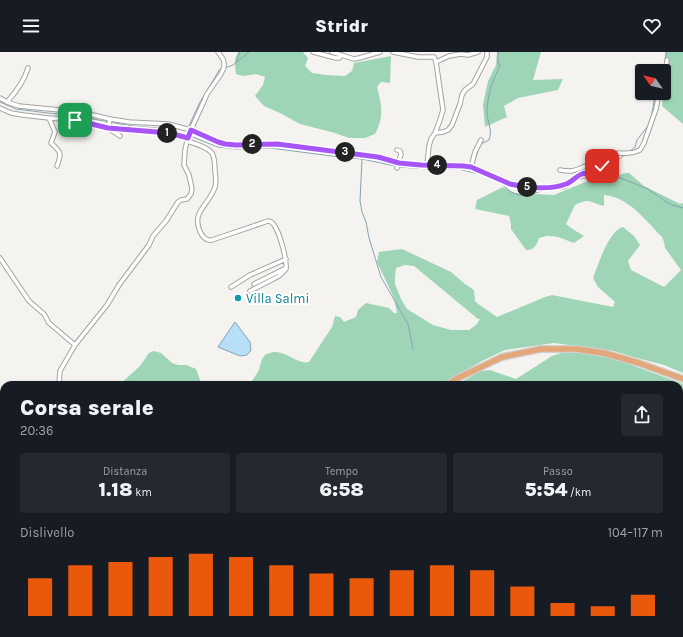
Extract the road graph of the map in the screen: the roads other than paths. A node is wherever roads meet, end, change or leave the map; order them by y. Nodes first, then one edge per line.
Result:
1 (218, 52) edge
2 (313, 52) edge
3 (332, 52) edge
4 (380, 52) edge
5 (393, 52) edge
6 (478, 52) edge
7 (487, 52) edge
8 (342, 55) junction
9 (667, 60) dead end
10 (436, 62) junction
11 (666, 64) edge
12 (28, 68) dead end
13 (0, 98) edge
14 (658, 100) edge
15 (7, 102) junction
16 (0, 108) edge
17 (49, 118) junction
18 (109, 123) junction
19 (190, 130) junction
20 (435, 133) junction
21 (120, 136) dead end
22 (188, 139) junction
23 (481, 140) dead end
24 (397, 150) dead end
25 (398, 165) junction
26 (427, 165) junction
27 (57, 166) dead end
28 (471, 167) junction
29 (560, 170) dead end
30 (603, 170) junction
31 (0, 258) edge
32 (286, 259) junction
33 (286, 267) junction
34 (254, 284) dead end
35 (230, 287) dead end
36 (250, 291) dead end
37 (75, 345) junction
38 (683, 379) edge
39 (59, 381) edge
40 (453, 381) edge

1 - 19 street
2 - 8 street
3 - 8 street
4 - 8 street
5 - 10 street
6 - 10 street
7 - 20 street
9 - 11 street
10 - 20 street
12 - 15 street
13 - 15 street
14 - 30 street
15 - 18 street
16 - 17 street
17 - 18 street
17 - 27 street
18 - 19 street
18 - 21 street
18 - 22 street
19 - 22 street
19 - 25 street
20 - 26 street
22 - 32 street
22 - 37 street
23 - 28 street
24 - 25 street
25 - 26 street
26 - 28 street
28 - 30 street
29 - 30 street
31 - 37 street
32 - 33 street
32 - 35 street
33 - 34 street
33 - 36 street
37 - 39 street
38 - 40 main road

